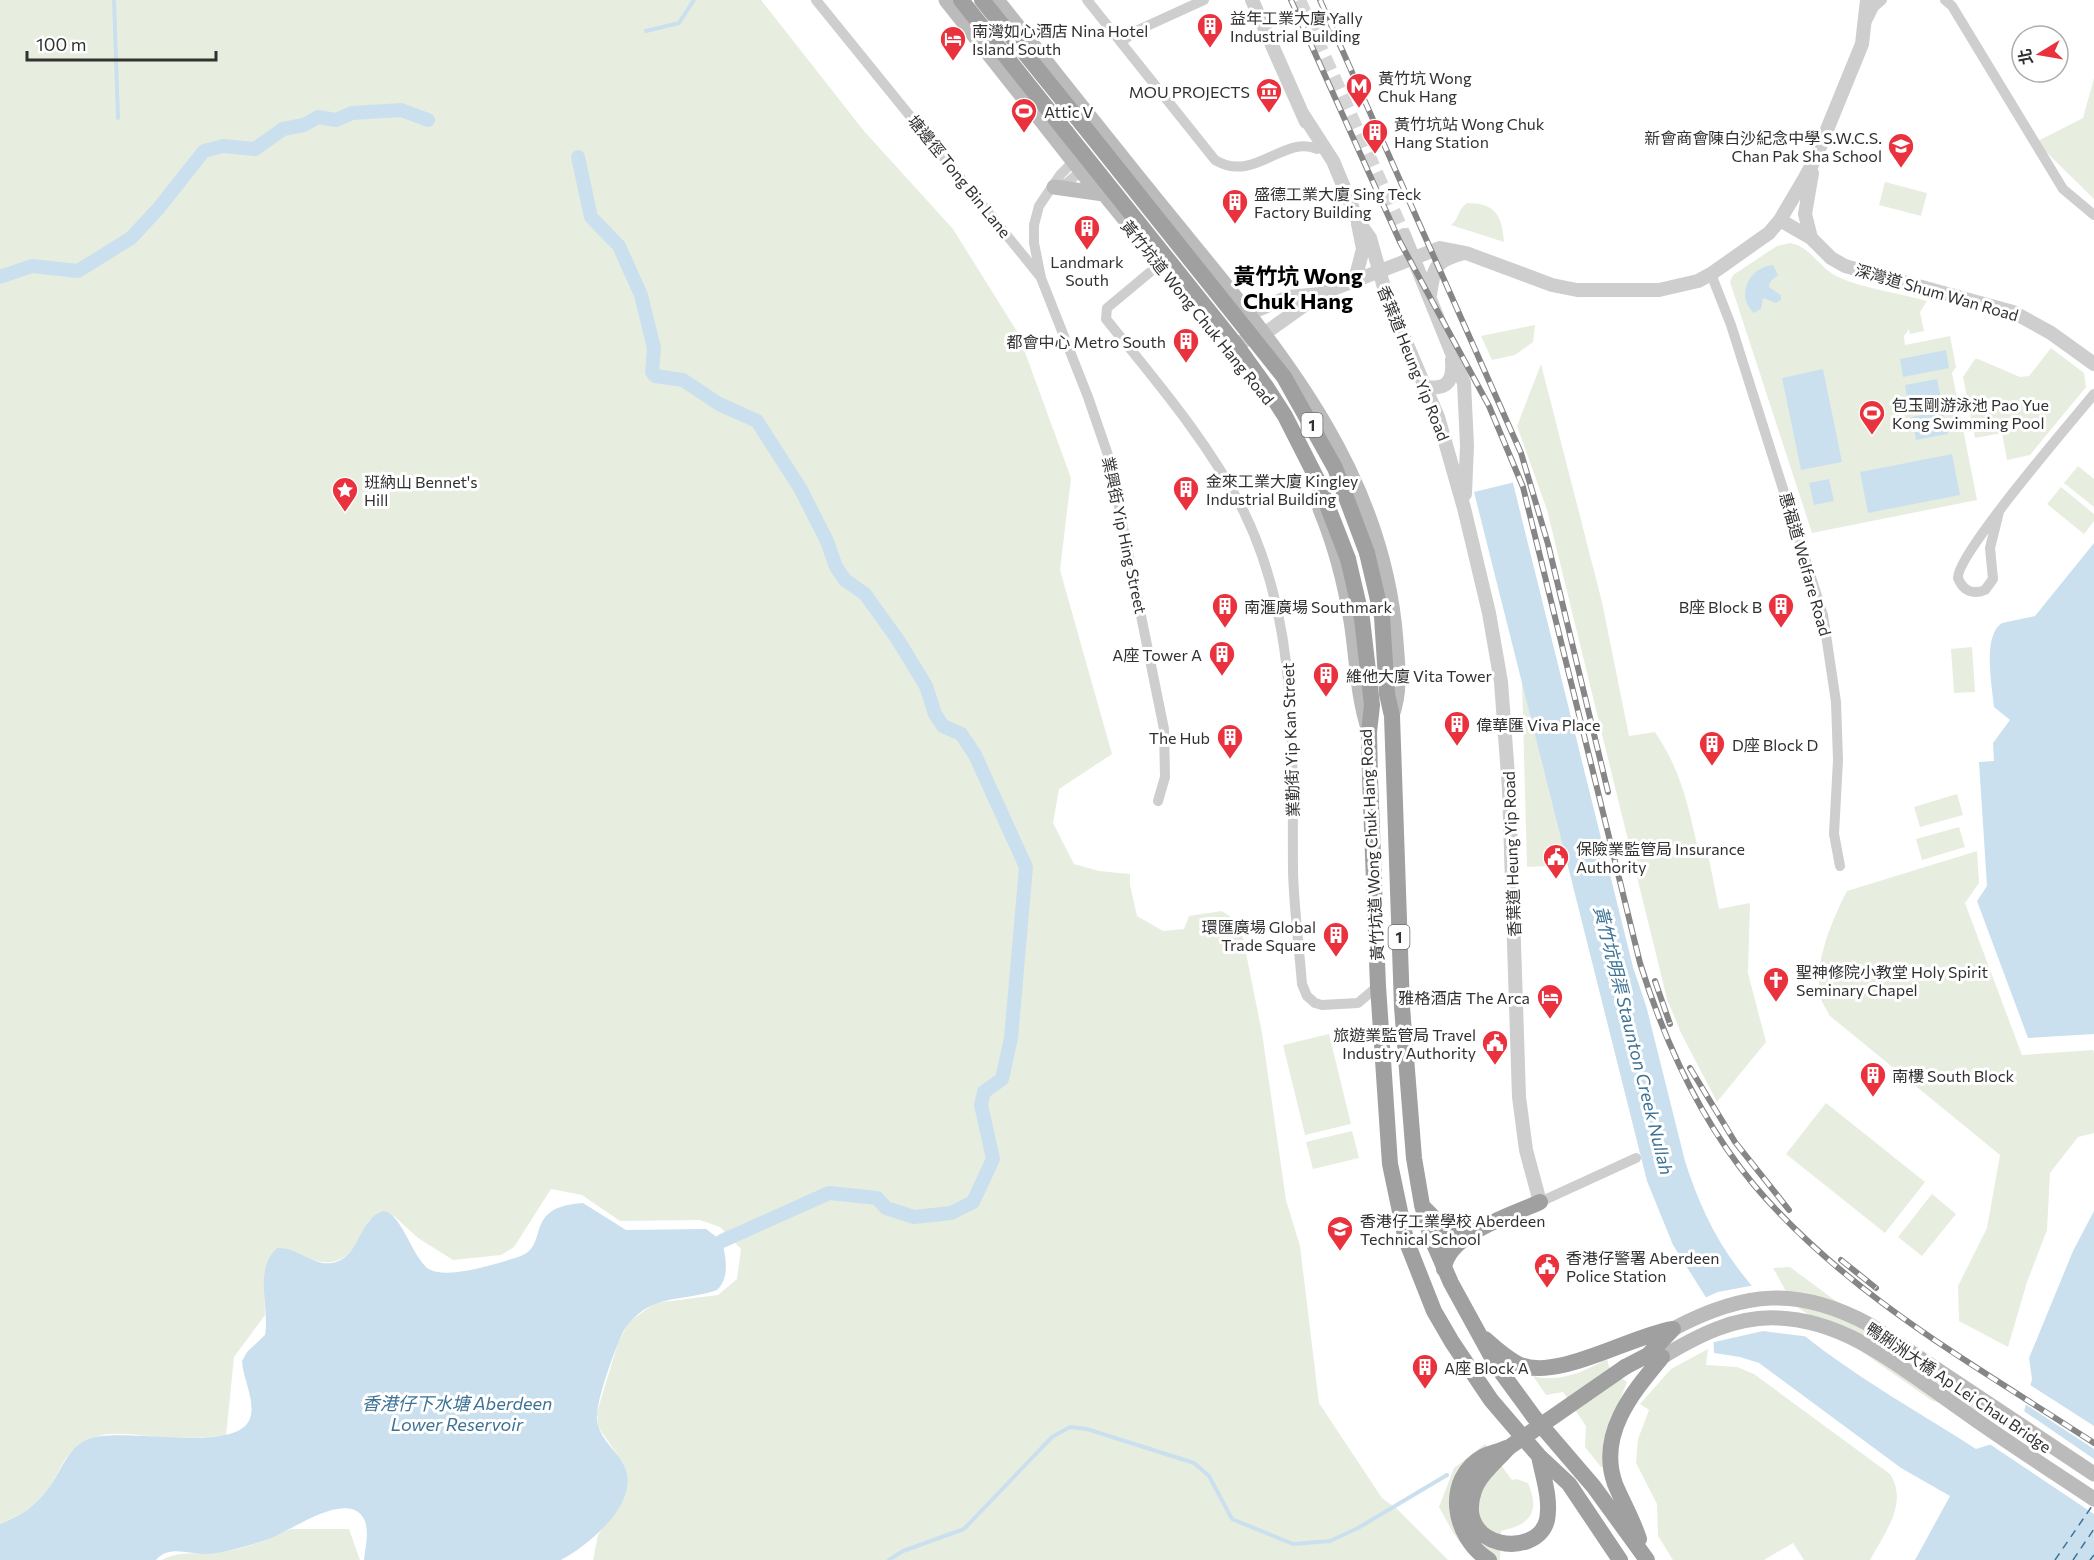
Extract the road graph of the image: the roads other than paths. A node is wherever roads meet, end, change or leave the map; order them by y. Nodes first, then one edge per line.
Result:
1 (816, 0) edge
2 (946, 0) edge
3 (961, 0) edge
4 (982, 0) edge
5 (998, 0) edge
6 (1204, 0) edge
7 (1252, 0) edge
8 (1868, 0) edge
9 (1882, 0) edge
10 (1945, 0) edge
11 (1089, 1) edge
12 (1866, 23) junction
13 (1121, 42) junction
14 (1302, 113) junction
15 (1110, 141) junction
16 (1317, 149) junction
17 (1815, 159) junction
18 (1078, 166) junction
19 (1133, 171) junction
20 (1054, 187) junction
21 (1344, 191) junction
22 (1104, 195) junction
23 (2094, 215) edge
24 (1780, 220) junction
25 (1358, 221) junction
26 (1404, 235) tunnel mouth
27 (1811, 238) junction
28 (1466, 253) junction
29 (1414, 258) junction
30 (1161, 263) junction
31 (1380, 273) junction
32 (1711, 274) junction
33 (1041, 278) junction
34 (1355, 280) junction
35 (1320, 294) junction
36 (1430, 296) junction
37 (1248, 314) junction
38 (1264, 334) junction
39 (1229, 346) junction
40 (1451, 349) junction
41 (2094, 364) edge
42 (1423, 386) junction
43 (2094, 394) edge
44 (1466, 419) junction
45 (1442, 428) junction
46 (1464, 508) junction
47 (1999, 512) junction
48 (1392, 716) junction
49 (1369, 732) junction
50 (1158, 801) dead end
51 (1840, 866) dead end
52 (1378, 986) junction
53 (1636, 1158) dead end
54 (1540, 1202) junction
55 (1422, 1205) junction
56 (1465, 1237) junction
57 (1444, 1269) junction
58 (1673, 1329) junction
59 (1482, 1337) junction
60 (1655, 1356) junction
61 (1508, 1448) junction
62 (1539, 1456) junction
63 (2094, 1474) edge
64 (2094, 1499) edge
65 (1646, 1557) edge
66 (1489, 1560) edge
67 (1620, 1560) edge

1 - 33 street, 塘邊徑 Tong Bin Lane
2 - 18 main road, 黃竹坑道 Wong Chuk Hang Road
3 - 49 highway, 1, bridge
4 - 48 highway, 1, bridge
5 - 15 main road, 黃竹坑道 Wong Chuk Hang Road
6 - 13 street
7 - 14 street, 香葉道 Heung Yip Road
8 - 12 street
9 - 12 street
10 - 23 street
11 - 13 street
12 - 17 street
13 - 16 street
14 - 16 street, 香葉道 Heung Yip Road
14 - 21 street, 香葉道 Heung Yip Road
15 - 18 main road
15 - 19 main road, 黃竹坑道 Wong Chuk Hang Road
16 - 21 street, 香葉道 Heung Yip Road
17 - 24 street
17 - 27 street
18 - 20 street, 塘邊徑 Tong Bin Lane
18 - 22 main road, 黃竹坑道 Wong Chuk Hang Road
19 - 22 main road
19 - 37 main road, 黃竹坑道 Wong Chuk Hang Road
20 - 22 main road
20 - 33 street, 塘邊徑 Tong Bin Lane
21 - 25 street, 香葉道 Heung Yip Road
22 - 30 main road, 黃竹坑道 Wong Chuk Hang Road
24 - 27 street, 深灣道 Shum Wan Road
24 - 32 street
25 - 31 street, 香葉道 Heung Yip Road
25 - 34 street, 香葉道 Heung Yip Road
26 - 29 street, 香葉道 Heung Yip Road
27 - 41 street, 深灣道 Shum Wan Road
28 - 29 street
28 - 32 street
28 - 36 street
29 - 31 street
29 - 36 street, 香葉道 Heung Yip Road
30 - 39 main road, 黃竹坑道 Wong Chuk Hang Road
30 - 52 street, 業勤街 Yip Kan Street
31 - 34 street
31 - 42 street, 香葉道 Heung Yip Road
32 - 51 street, 惠福道 Welfare Road
33 - 50 street, 業興街 Yip Hing Street
34 - 35 street
35 - 37 street
35 - 38 street
36 - 40 street, 香葉道 Heung Yip Road
37 - 38 main road, 黃竹坑道 Wong Chuk Hang Road
38 - 39 street
38 - 48 main road, 黃竹坑道 Wong Chuk Hang Road
39 - 49 main road, 黃竹坑道 Wong Chuk Hang Road
40 - 42 street
40 - 44 street, 香葉道 Heung Yip Road
42 - 45 street, 香葉道 Heung Yip Road
43 - 47 street
44 - 45 street
44 - 46 street, 香葉道 Heung Yip Road
45 - 46 street, 香葉道 Heung Yip Road
46 - 54 street, 香葉道 Heung Yip Road
47 - 47 street
48 - 55 highway, 黃竹坑道 Wong Chuk Hang Road / 1
49 - 52 highway, 黃竹坑道 Wong Chuk Hang Road / 1
52 - 62 highway, 黃竹坑道 Wong Chuk Hang Road / 1
53 - 54 street
54 - 56 highway
55 - 56 highway
55 - 57 highway, 黃竹坑道 Wong Chuk Hang Road / 1
56 - 57 highway
57 - 59 highway, 黃竹坑道 Wong Chuk Hang Road / 1
58 - 59 highway
58 - 60 highway
58 - 63 main road, 鴨脷洲大橋 Ap Lei Chau Bridge
59 - 65 highway, 黃竹坑道 Wong Chuk Hang Road / 1
60 - 61 highway, bridge
60 - 64 main road, 鴨脷洲大橋 Ap Lei Chau Bridge
60 - 65 highway
61 - 62 highway
61 - 66 highway
62 - 67 highway, 1

